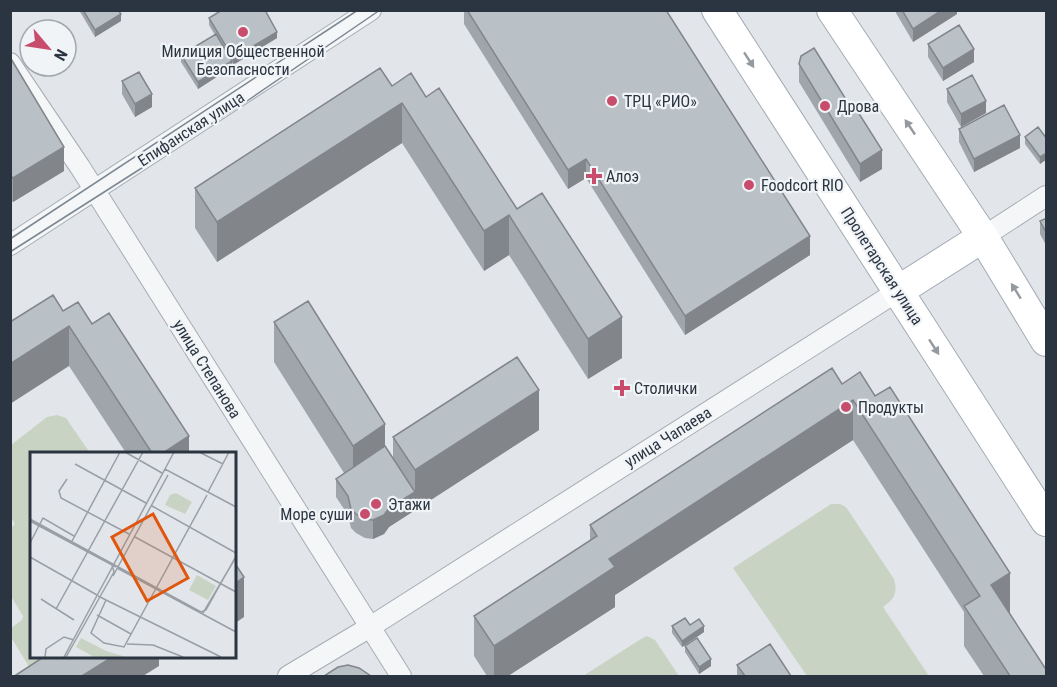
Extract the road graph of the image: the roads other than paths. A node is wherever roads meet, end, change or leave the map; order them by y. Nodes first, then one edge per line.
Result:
1 (370, 10) edge
2 (717, 10) edge
3 (832, 10) edge
4 (10, 63) edge
5 (95, 191) junction
6 (1047, 196) edge
7 (983, 237) junction
8 (10, 245) edge
9 (898, 291) junction
10 (1047, 341) edge
11 (1047, 521) edge
12 (370, 627) junction
13 (288, 676) edge
14 (401, 676) edge

1 - 5 street, Епифанская улица
2 -> 9 main road, Пролетарская улица
7 -> 3 main road
4 - 5 street, улица Степанова
5 - 8 street, Епифанская улица
5 - 12 street, улица Степанова
6 - 7 street, улица Чапаева
7 - 9 main road, улица Чапаева
10 -> 7 main road
9 -> 11 main road, Пролетарская улица
9 - 12 street, улица Чапаева
12 - 13 street, улица Чапаева
12 - 14 street, улица Степанова

